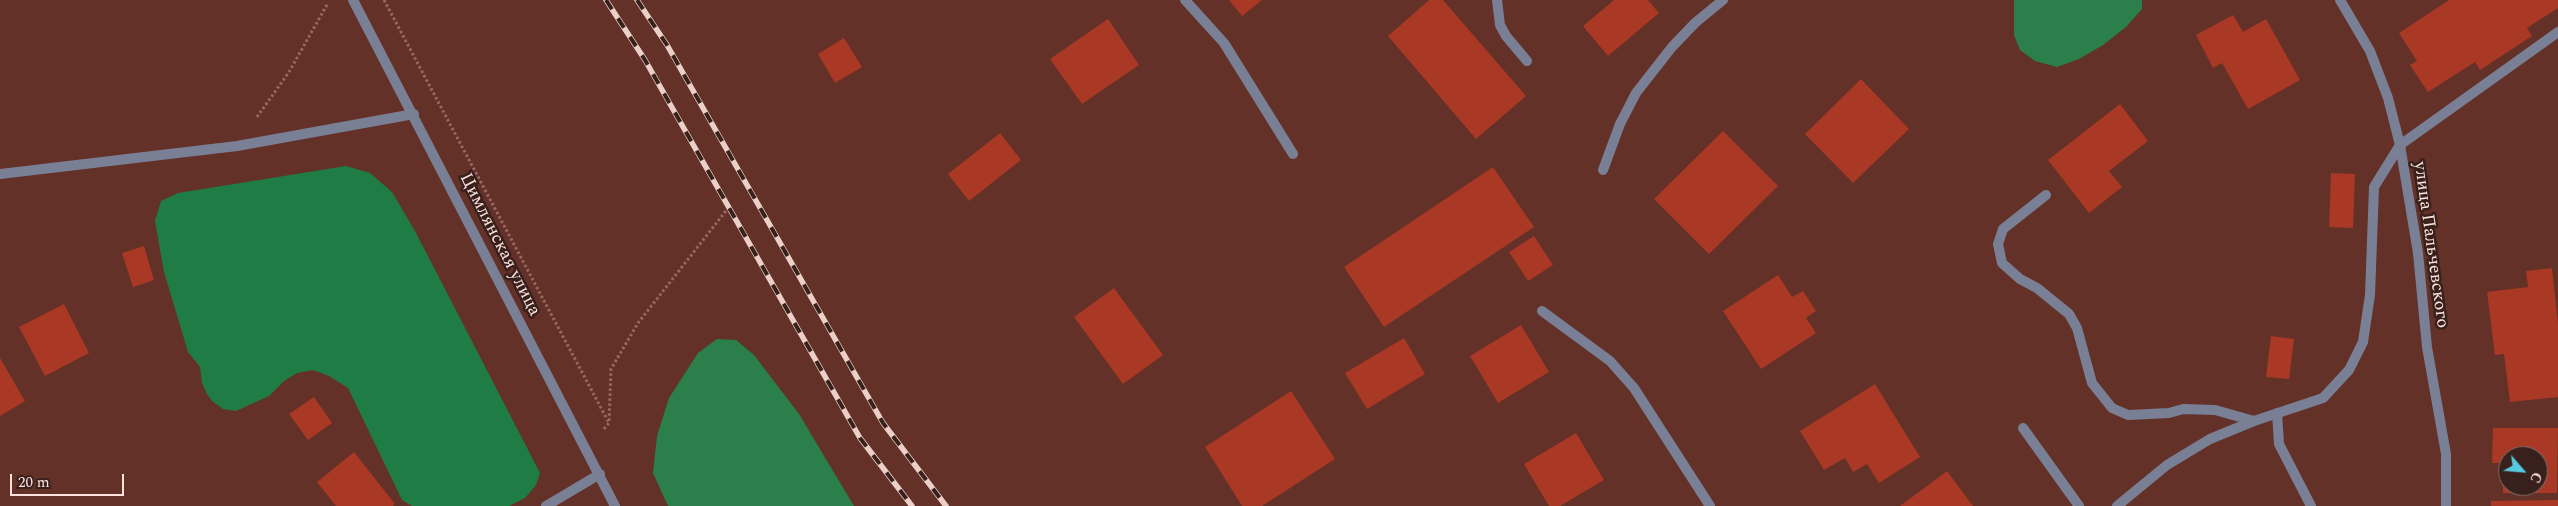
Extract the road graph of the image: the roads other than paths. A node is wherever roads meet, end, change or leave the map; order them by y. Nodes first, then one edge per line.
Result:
1 (353, 0) edge
2 (1185, 0) edge
3 (1497, 0) edge
4 (1723, 0) edge
5 (2340, 0) edge
6 (2558, 32) edge
7 (1528, 61) dead end
8 (414, 114) junction
9 (2400, 145) junction
10 (1293, 154) dead end
11 (1603, 170) dead end
12 (0, 174) edge
13 (2046, 195) dead end
14 (1542, 311) dead end
15 (2277, 413) junction
16 (2254, 421) junction
17 (2023, 428) dead end
18 (600, 474) junction
19 (546, 506) edge
20 (615, 506) edge
21 (1710, 506) edge
22 (2079, 506) edge
23 (2117, 506) edge
24 (2311, 506) edge
25 (2446, 506) edge

1 - 8 street, Цимлянская улица
2 - 10 street
3 - 7 street
4 - 11 street
5 - 9 street, улица Пальчевского
6 - 9 street
8 - 12 street
8 - 18 street, Цимлянская улица
9 - 15 street
9 - 25 street, улица Пальчевского
13 - 16 street
14 - 21 street
15 - 16 street
15 - 24 street
16 - 23 street
17 - 22 street
18 - 19 street
18 - 20 street, Цимлянская улица

